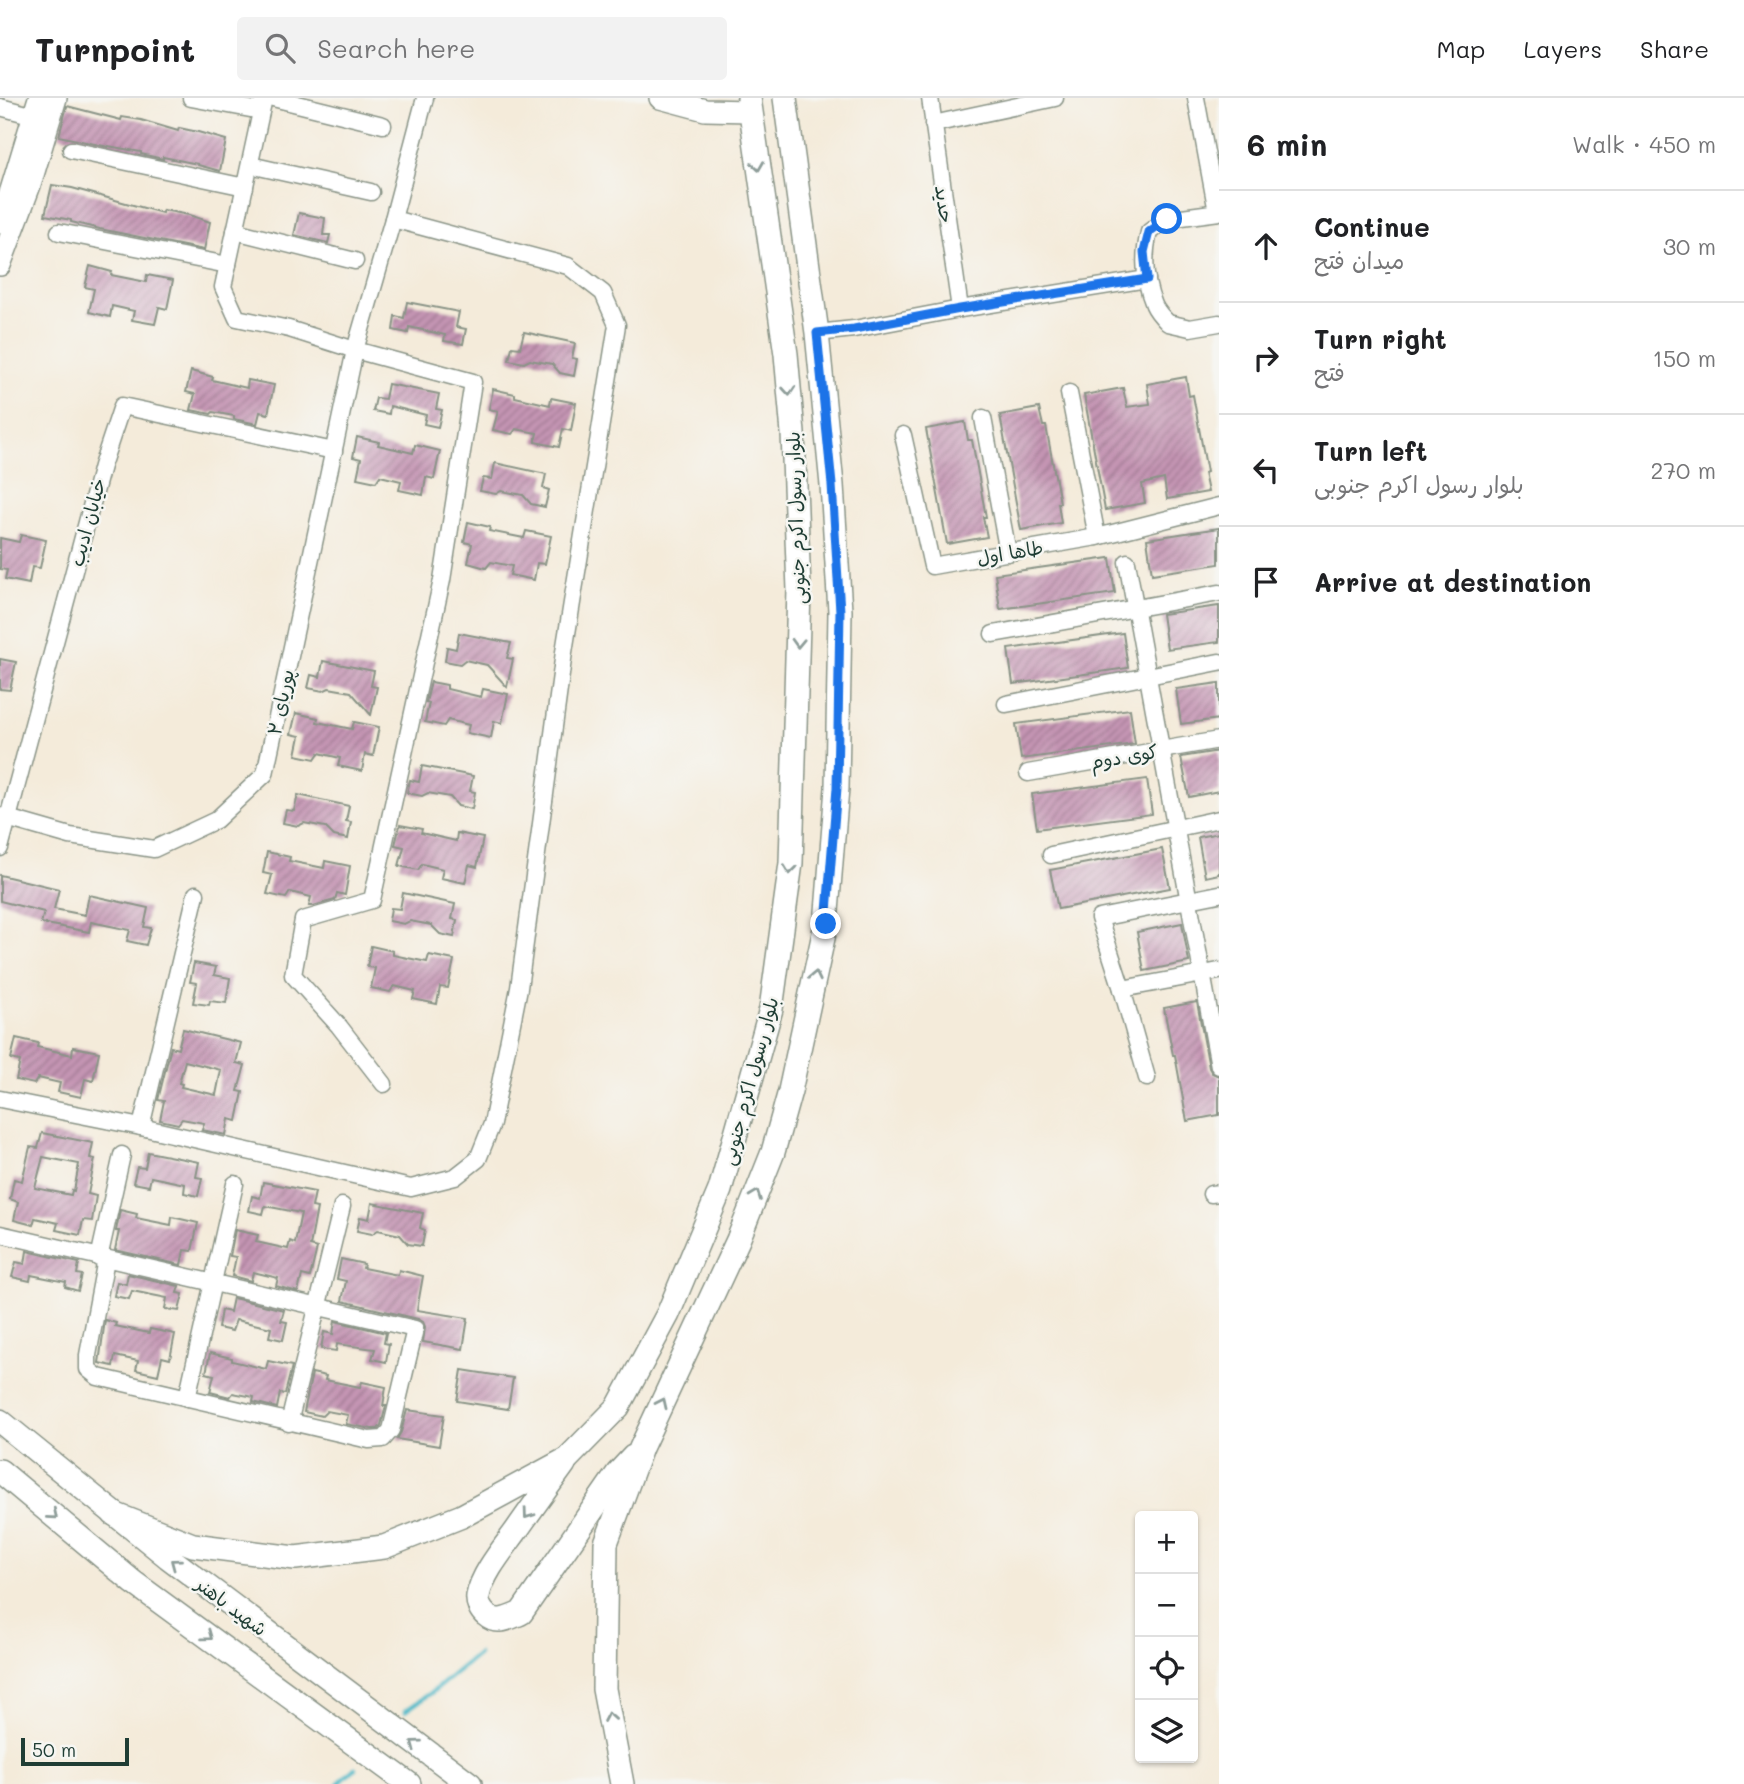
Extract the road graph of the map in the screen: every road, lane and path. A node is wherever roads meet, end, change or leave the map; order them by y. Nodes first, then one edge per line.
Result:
1 (39, 98) edge
2 (56, 98) edge
3 (191, 98) edge
4 (273, 98) edge
5 (425, 98) edge
6 (660, 98) edge
7 (930, 98) edge
8 (1055, 98) edge
9 (1196, 98) edge
10 (709, 104) edge
11 (749, 104) edge
12 (786, 104) edge
13 (263, 105) edge
14 (0, 107) edge
15 (23, 114) dead end
16 (933, 124) junction
17 (383, 125) dead end
18 (71, 150) dead end
19 (250, 165) junction
20 (6, 186) edge
21 (245, 187) junction
22 (371, 192) dead end
23 (1218, 212) edge
24 (393, 219) junction
25 (0, 225) edge
26 (59, 232) dead end
27 (235, 232) junction
28 (355, 261) dead end
29 (0, 265) edge
30 (228, 265) junction
31 (1147, 279) junction
32 (960, 309) junction
33 (1219, 324) edge
34 (817, 333) junction
35 (355, 351) junction
36 (1069, 393) dead end
37 (983, 418) dead end
38 (903, 435) dead end
39 (334, 451) junction
40 (1219, 506) edge
41 (1097, 537) junction
42 (1008, 553) junction
43 (1127, 562) dead end
44 (1219, 593) edge
45 (1136, 608) junction
46 (993, 634) dead end
47 (1219, 662) edge
48 (1148, 675) junction
49 (1006, 704) dead end
50 (1219, 740) edge
51 (1161, 749) junction
52 (1028, 772) dead end
53 (3, 817) edge
54 (1219, 819) edge
55 (1176, 827) junction
56 (0, 848) edge
57 (1051, 855) dead end
58 (196, 894) dead end
59 (1219, 894) edge
60 (1189, 899) junction
61 (1211, 973) edge
62 (1122, 989) junction
63 (1219, 1066) edge
64 (1147, 1079) dead end
65 (384, 1084) dead end
66 (0, 1099) edge
67 (141, 1128) junction
68 (122, 1154) dead end
69 (235, 1184) dead end
70 (342, 1206) dead end
71 (0, 1234) edge
72 (103, 1259) junction
73 (212, 1282) junction
74 (317, 1306) junction
75 (187, 1398) junction
76 (0, 1421) edge
77 (289, 1423) junction
78 (641, 1448) junction
79 (567, 1459) junction
80 (0, 1471) edge
81 (114, 1514) junction
82 (409, 1784) edge
83 (470, 1784) edge
84 (622, 1784) edge

1 - 20 street
2 - 29 street
3 - 13 street
4 - 17 street
5 - 24 street, پوریای ۲
6 - 10 street
7 - 16 street, حدید
8 - 16 street
9 - 23 street
10 - 11 street
11 - 12 main road
11 -> 79 main road, بلوار رسول اکرم جنوبی
12 - 34 main road, بلوار رسول اکرم جنوبی
13 - 19 street
14 - 15 street
16 - 32 street, حدید
18 - 21 street
19 - 21 street
19 - 22 street
20 - 25 street
21 - 27 street
23 - 31 street
24 - 35 street, پوریای ۲
24 - 67 street
26 - 30 street
27 - 28 street
27 - 30 street
30 - 35 street
31 - 32 street
31 - 33 street
32 - 34 street
78 -> 34 main road, بلوار رسول اکرم جنوبی
35 - 39 street, پوریای ۲
35 - 65 street
36 - 41 street
37 - 42 street
38 - 42 street, طاها اول
39 - 53 street, پوریای ۲
39 - 53 street, خیابان ادیب
40 - 41 street, طاها اول
41 - 42 street, طاها اول
43 - 45 street
44 - 45 street
45 - 46 street
45 - 48 street
47 - 48 street
48 - 49 street
48 - 51 street
50 - 51 street, کوی دوم
51 - 52 street, کوی دوم
51 - 55 street
53 - 56 street, خیابان ادیب
54 - 55 street
55 - 57 street
55 - 60 street
58 - 67 street
59 - 60 street
60 - 61 street
60 - 62 street
61 - 62 street
61 - 63 street
62 - 64 street
66 - 67 street
68 - 72 street
69 - 73 street
70 - 74 street
71 - 72 street
72 - 73 street
72 - 75 street
73 - 74 street
73 - 75 street
74 - 77 street
74 - 77 street
75 - 77 street
76 - 81 main road, شهید باهنر
79 -> 78 main road
84 -> 78 main road, بلوار رسول اکرم جنوبی
79 - 81 main road, بلوار رسول اکرم جنوبی
80 -> 82 main road, شهید باهنر
83 -> 81 main road, شهید باهنر

